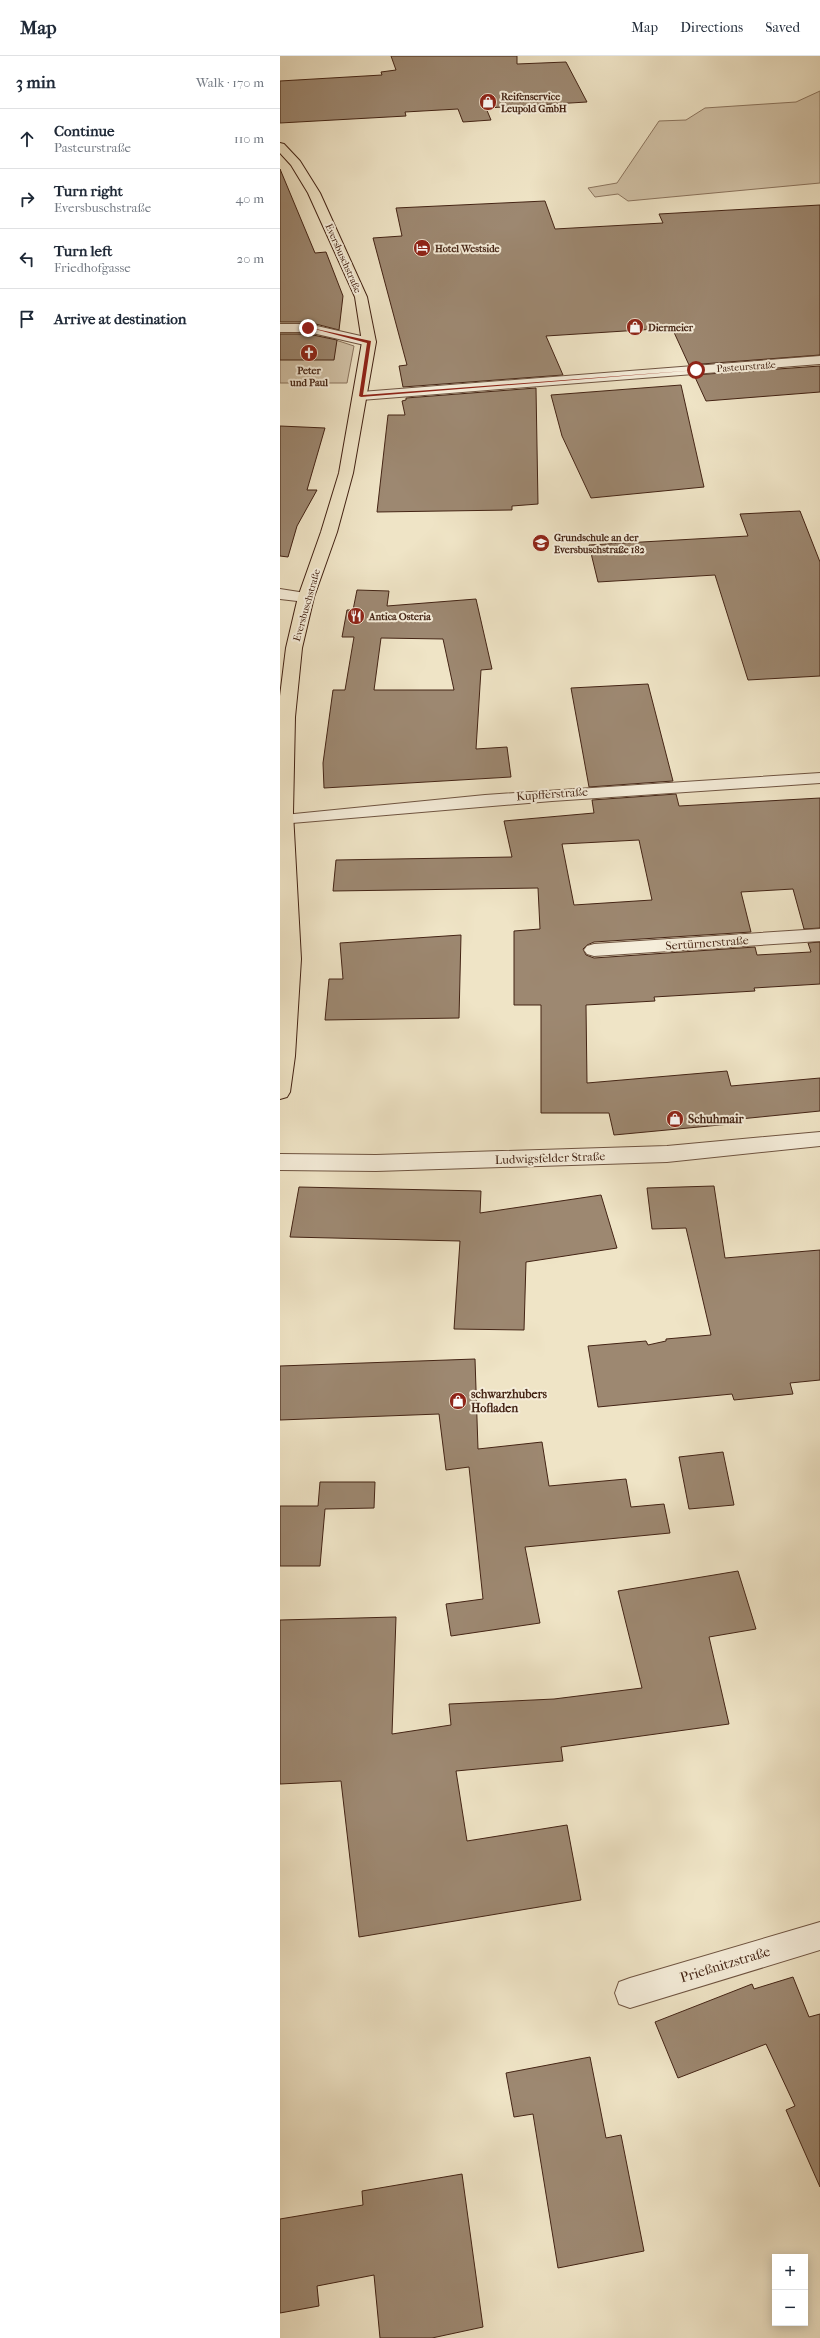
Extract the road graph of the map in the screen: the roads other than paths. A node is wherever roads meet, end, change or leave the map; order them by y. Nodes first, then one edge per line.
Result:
1 (280, 146) edge
2 (280, 328) edge
3 (370, 342) junction
4 (820, 360) edge
5 (361, 396) junction
6 (280, 594) edge
7 (306, 596) junction
8 (283, 717) edge
9 (820, 778) edge
10 (284, 820) junction
11 (820, 935) edge
12 (594, 950) dead end
13 (280, 1092) edge
14 (820, 1139) edge
15 (280, 1162) edge
16 (820, 1936) edge
17 (630, 1993) dead end

1 - 3 main road, Eversbuschstraße
2 - 3 street
3 - 5 main road, Eversbuschstraße
4 - 5 street, Pasteurstraße
5 - 7 main road, Eversbuschstraße
6 - 7 street
7 - 8 main road, Eversbuschstraße
8 - 10 main road, Eversbuschstraße
9 - 10 street, Kupfferstraße
10 - 13 main road, Eversbuschstraße
11 - 12 street, Sertürnerstraße
14 - 15 street, Ludwigsfelder Straße
16 - 17 street, Prießnitzstraße

